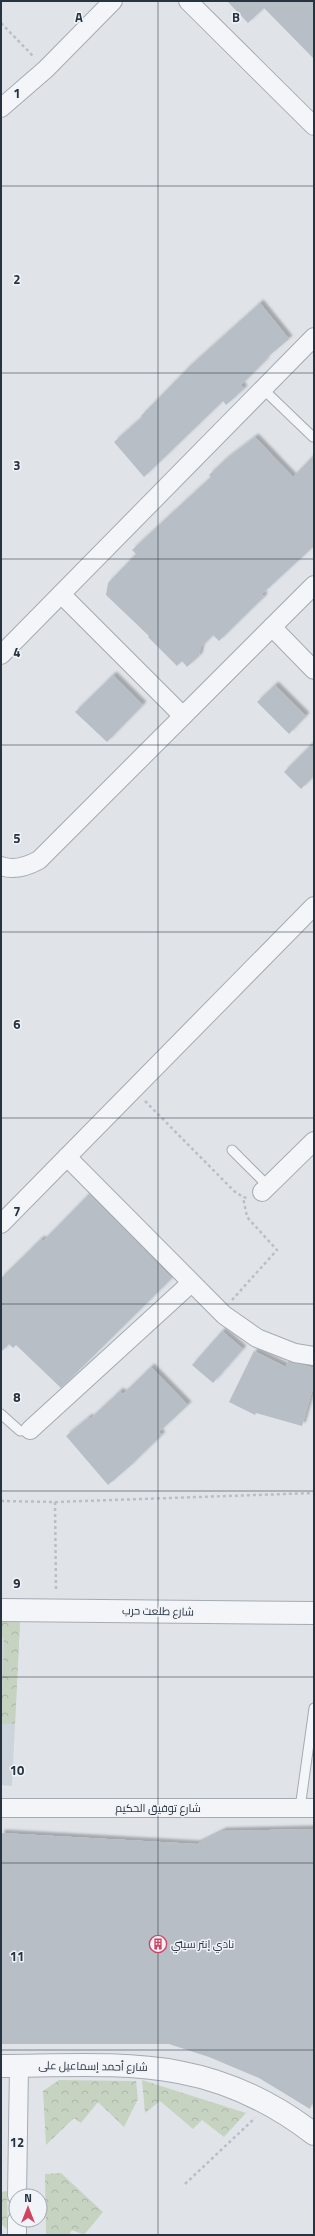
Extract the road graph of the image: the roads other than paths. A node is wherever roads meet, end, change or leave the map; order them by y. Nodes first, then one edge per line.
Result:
1 (113, 1) edge
2 (188, 1) edge
3 (1, 108) edge
4 (314, 126) edge
5 (314, 337) edge
6 (263, 389) junction
7 (313, 437) dead end
8 (314, 585) edge
9 (61, 594) junction
10 (272, 627) junction
11 (1, 655) edge
12 (314, 670) edge
13 (183, 716) junction
14 (1, 866) edge
15 (314, 906) edge
16 (314, 1141) edge
17 (232, 1150) dead end
18 (67, 1157) junction
19 (265, 1189) joint
20 (1, 1224) edge
21 (191, 1283) junction
22 (314, 1356) edge
23 (1, 1414) edge
24 (30, 1430) joint
25 (1, 1610) edge
26 (314, 1613) edge
27 (314, 1708) edge
28 (1, 1808) edge
29 (307, 1808) edge
30 (10, 2066) edge
31 (314, 2134) edge
32 (17, 2188) edge

1 - 3 street
2 - 4 street
5 - 6 street
6 - 7 lane
6 - 9 street
8 - 10 street
9 - 11 street
9 - 13 street
10 - 12 street
10 - 13 street
13 - 14 street
15 - 18 street
16 - 19 street
17 - 19 lane
18 - 20 street
18 - 21 street
21 - 22 street
21 - 24 street
23 - 24 lane
25 - 26 street, شارع طلعت حرب
27 - 29 lane
28 - 29 street, شارع توفيق الحكيم
30 - 31 street, شارع أحمد إسماعيل على
30 - 32 street

